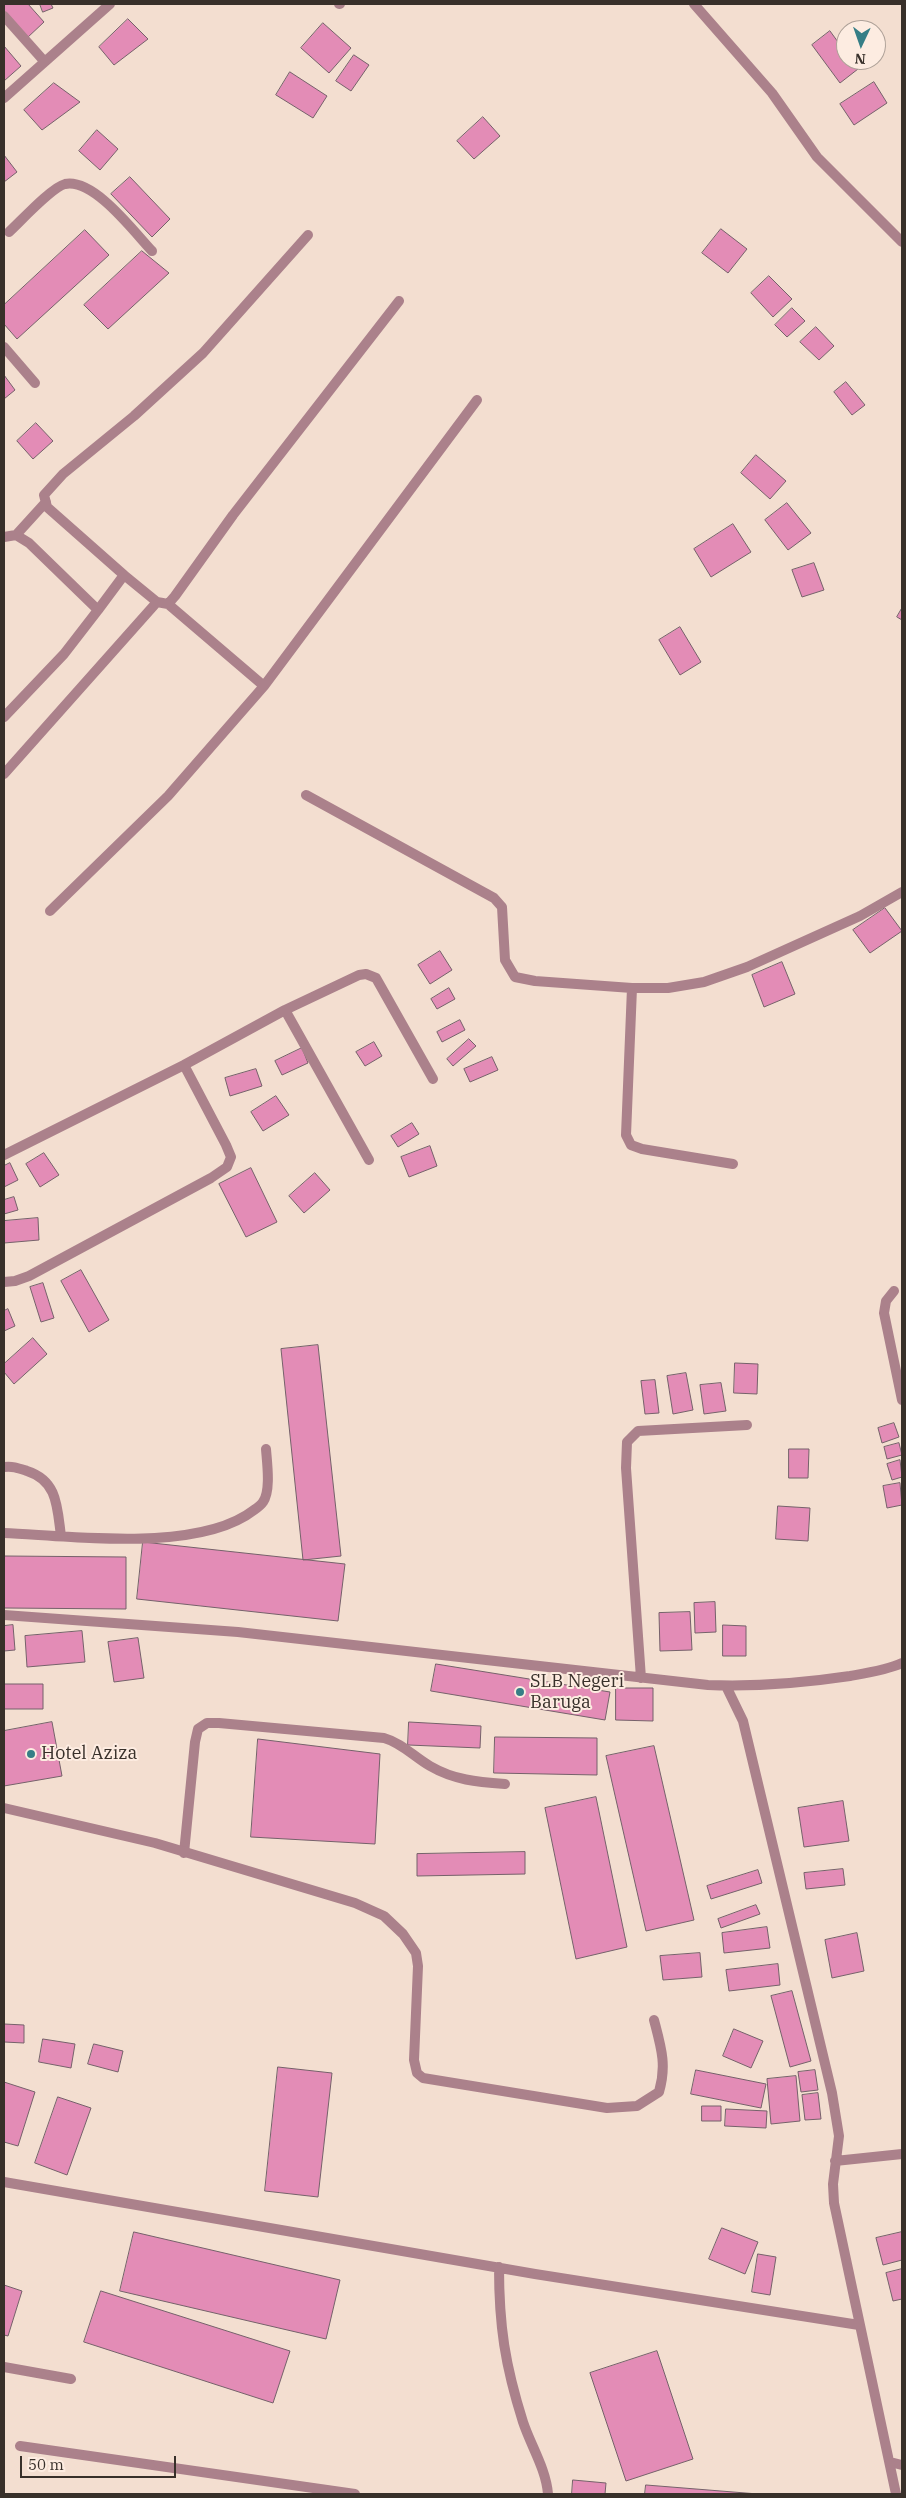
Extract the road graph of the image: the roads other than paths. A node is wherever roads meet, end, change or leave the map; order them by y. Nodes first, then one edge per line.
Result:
1 (110, 4) edge
2 (694, 4) edge
3 (4, 16) edge
4 (44, 61) junction
5 (4, 98) edge
6 (6, 231) edge
7 (308, 235) dead end
8 (902, 242) edge
9 (152, 251) dead end
10 (399, 301) dead end
11 (4, 347) edge
12 (35, 383) dead end
13 (477, 400) dead end
14 (46, 502) junction
15 (16, 535) junction
16 (4, 536) edge
17 (124, 575) junction
18 (162, 603) junction
19 (98, 610) junction
20 (264, 686) junction
21 (4, 717) edge
22 (4, 774) edge
23 (306, 795) dead end
24 (902, 892) edge
25 (50, 911) dead end
26 (632, 988) junction
27 (285, 1010) junction
28 (184, 1065) junction
29 (433, 1079) dead end
30 (4, 1155) edge
31 (368, 1160) dead end
32 (733, 1164) dead end
33 (4, 1282) edge
34 (894, 1291) dead end
35 (902, 1400) edge
36 (747, 1425) dead end
37 (266, 1450) dead end
38 (4, 1467) edge
39 (4, 1533) edge
40 (61, 1536) junction
41 (4, 1615) edge
42 (902, 1663) edge
43 (642, 1678) junction
44 (726, 1686) junction
45 (504, 1784) dead end
46 (4, 1808) edge
47 (184, 1853) junction
48 (654, 2020) dead end
49 (902, 2154) edge
50 (835, 2161) junction
51 (4, 2182) edge
52 (500, 2266) junction
53 (859, 2325) junction
54 (4, 2367) edge
55 (72, 2380) dead end
56 (20, 2446) dead end
57 (890, 2462) junction
58 (902, 2465) edge
59 (355, 2494) edge
60 (548, 2494) edge
61 (896, 2494) edge

1 - 4 street
2 - 8 street
3 - 4 street
4 - 5 street
6 - 9 street
7 - 14 street
10 - 18 street
11 - 12 street
13 - 20 street
14 - 15 street
14 - 17 street
15 - 16 street
15 - 19 street
17 - 18 street
17 - 19 street
18 - 20 street
18 - 22 street
19 - 21 street
20 - 25 street
23 - 26 street
24 - 26 street
26 - 32 street
27 - 28 street
27 - 29 street
27 - 31 street
28 - 30 street
28 - 33 street
34 - 35 street
36 - 43 street
37 - 40 street
38 - 40 street
39 - 40 street
41 - 43 street
42 - 44 street
43 - 44 street
44 - 50 street
45 - 47 street
46 - 47 street
47 - 48 street
49 - 50 street
50 - 53 street
51 - 52 street
52 - 53 street
52 - 60 street
53 - 57 street
54 - 55 street
56 - 59 street
57 - 58 street
57 - 61 street

